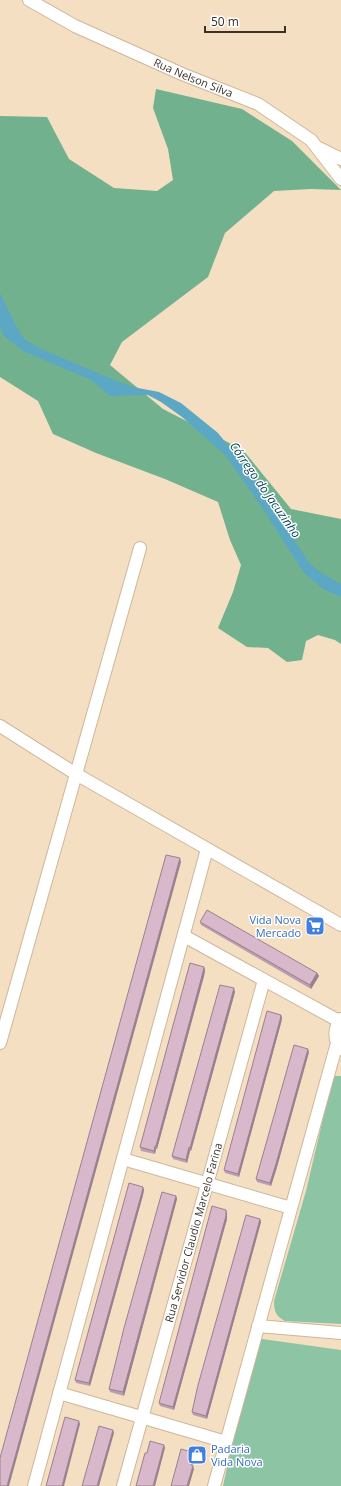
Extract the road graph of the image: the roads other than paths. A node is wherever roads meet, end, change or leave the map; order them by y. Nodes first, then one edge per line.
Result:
1 (29, 0) edge
2 (314, 145) junction
3 (341, 159) edge
4 (341, 179) edge
5 (140, 548) dead end
6 (0, 726) edge
7 (76, 774) junction
8 (207, 850) junction
9 (341, 925) edge
10 (184, 936) junction
11 (264, 980) junction
12 (340, 1020) edge
13 (0, 1043) edge
14 (339, 1046) edge
15 (123, 1159) junction
16 (208, 1183) junction
17 (291, 1208) junction
18 (258, 1326) junction
19 (341, 1333) edge
20 (60, 1393) junction
21 (142, 1417) junction
22 (226, 1442) junction
23 (34, 1486) edge
24 (123, 1486) edge
25 (214, 1486) edge

1 - 2 street, Rua Nelson Silva
2 - 3 street
2 - 4 street, Rua Nelson Silva
5 - 7 street
6 - 7 street
7 - 8 street
7 - 13 street
8 - 9 street
8 - 10 street
10 - 11 street
10 - 15 street
11 - 12 street
11 - 16 street, Rua Servidor Claudio Marcelo Farina
12 - 14 street
14 - 17 street
15 - 16 street
15 - 20 street
16 - 17 street
16 - 21 street, Rua Servidor Claudio Marcelo Farina
17 - 18 street
18 - 19 street
18 - 22 street
20 - 21 street
20 - 23 street
21 - 22 street
21 - 24 street, Rua Servidor Claudio Marcelo Farina
22 - 25 street

